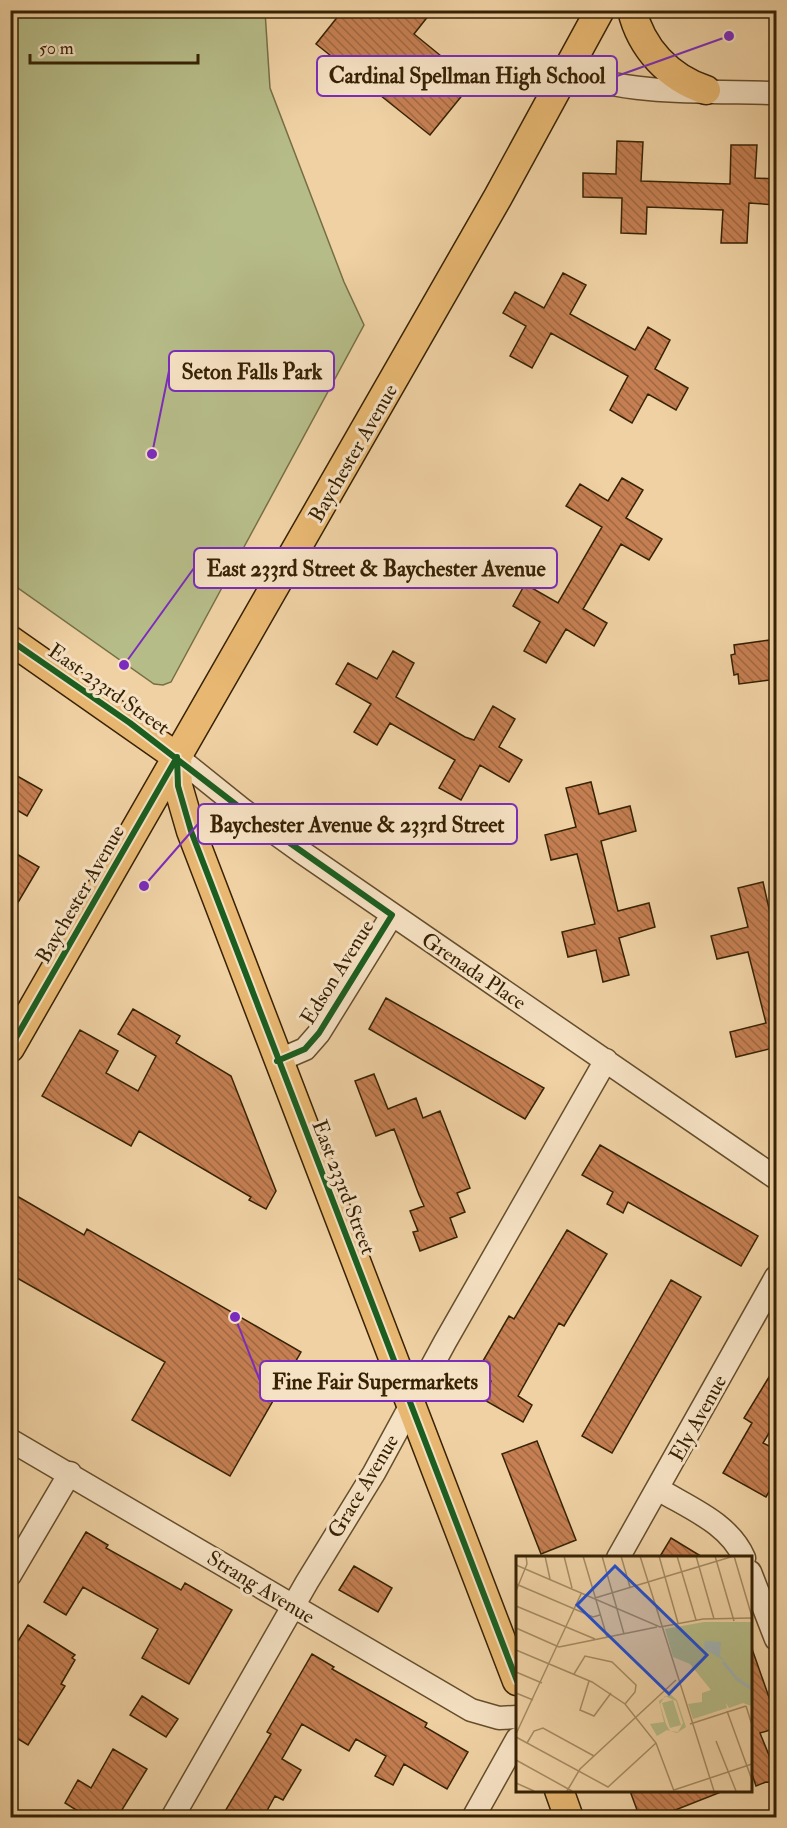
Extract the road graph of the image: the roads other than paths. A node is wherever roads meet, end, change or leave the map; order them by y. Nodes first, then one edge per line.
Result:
1 (600, 10) edge
2 (632, 10) edge
3 (568, 71) junction
4 (706, 90) junction
5 (777, 93) edge
6 (10, 640) edge
7 (177, 757) junction
8 (393, 915) junction
9 (10, 1048) edge
10 (606, 1060) junction
11 (277, 1061) junction
12 (777, 1178) edge
13 (777, 1277) edge
14 (411, 1404) junction
15 (10, 1440) edge
16 (70, 1473) junction
17 (658, 1489) junction
18 (619, 1556) edge
19 (743, 1556) edge
20 (751, 1574) edge
21 (10, 1575) edge
22 (293, 1606) junction
23 (777, 1639) edge
24 (516, 1678) edge
25 (516, 1717) edge
26 (516, 1740) edge
27 (559, 1792) edge
28 (172, 1818) edge
29 (473, 1818) edge
30 (569, 1818) edge

1 - 3 main road, Baychester Avenue
2 - 4 main road
3 - 4 street
3 - 7 main road, Baychester Avenue
4 - 5 street
6 - 7 main road, East 233rd Street
7 - 8 street, Grenada Place
7 - 9 main road, Baychester Avenue
7 - 11 main road, East 233rd Street
8 - 10 street, Grenada Place
8 - 11 street, Edson Avenue
10 - 12 street, Grenada Place
10 - 14 street, Grace Avenue
11 - 14 main road, East 233rd Street
13 - 17 street, Ely Avenue
14 - 22 street, Grace Avenue
14 - 24 main road, East 233rd Street
15 - 16 street, Strang Avenue
16 - 21 street
16 - 22 street, Strang Avenue
17 - 18 street, Ely Avenue
17 - 19 street
20 - 23 street
22 - 25 street, Strang Avenue
22 - 28 street, Grace Avenue
26 - 29 street
27 - 30 main road

